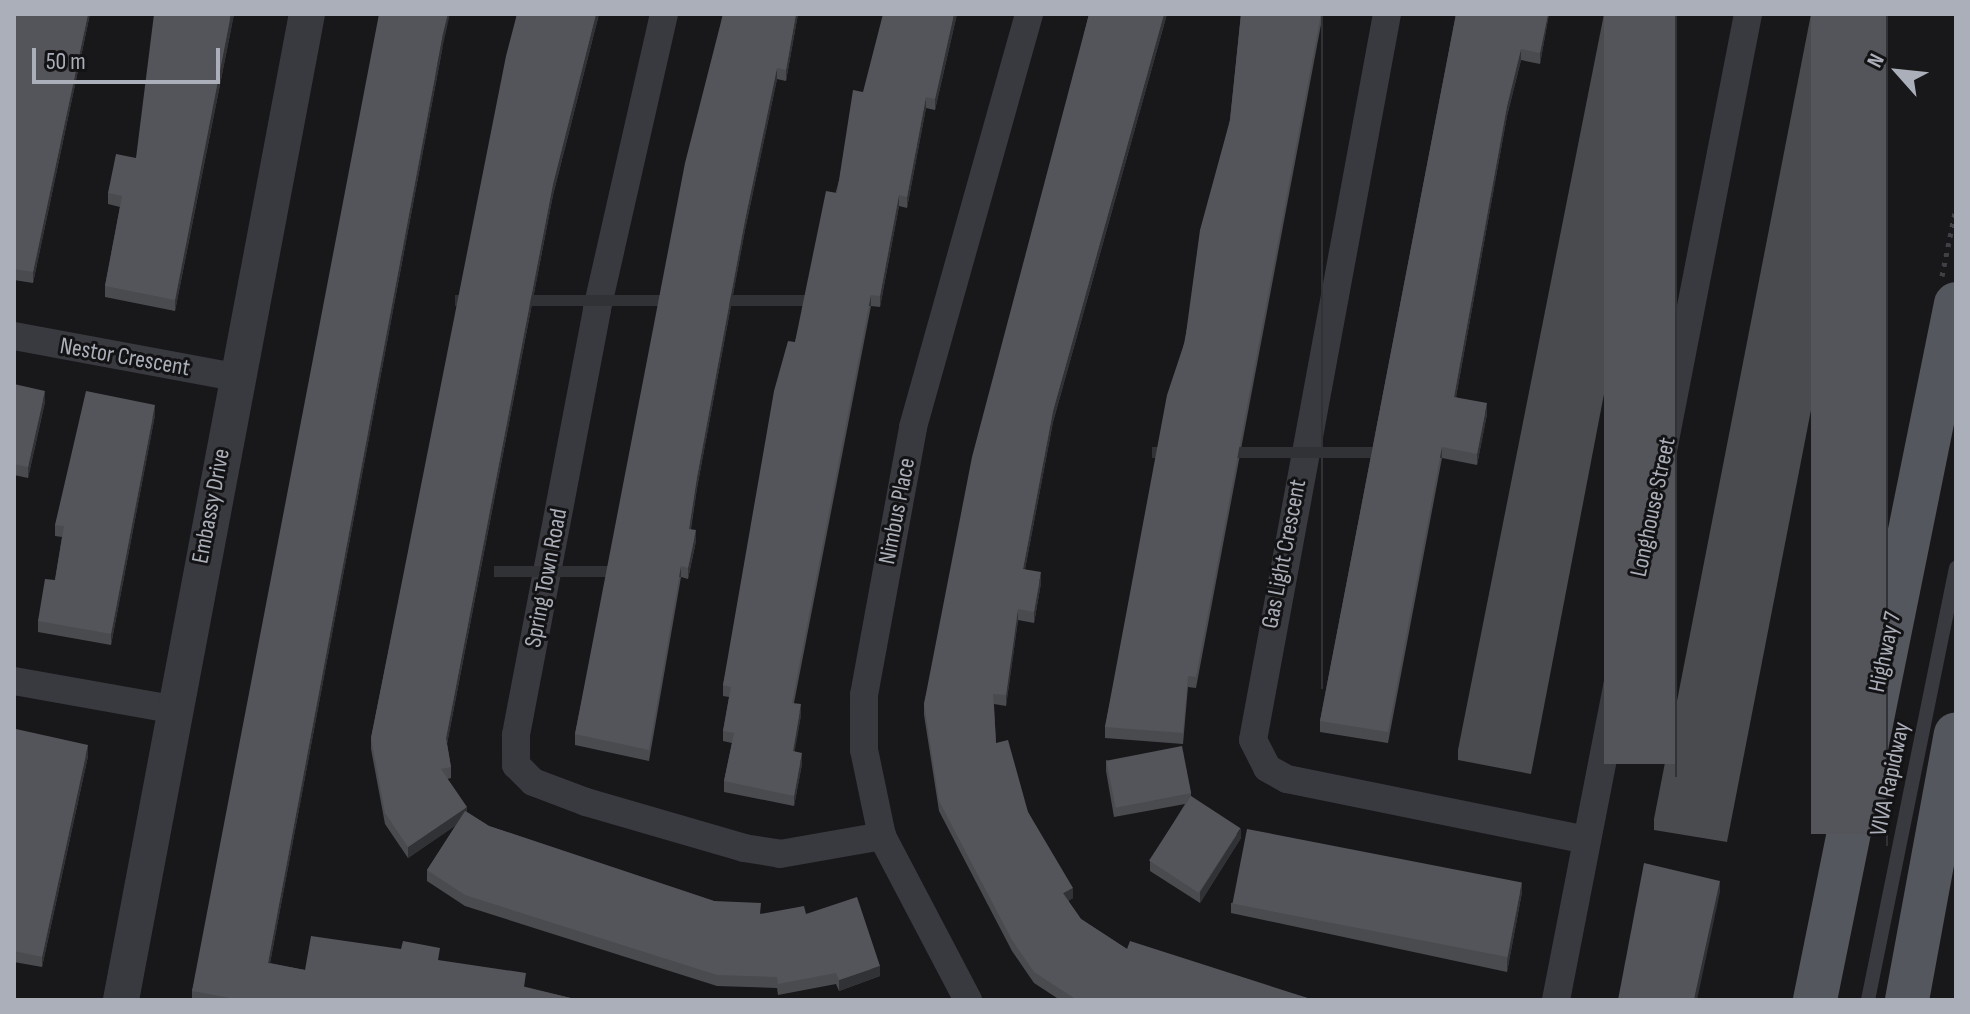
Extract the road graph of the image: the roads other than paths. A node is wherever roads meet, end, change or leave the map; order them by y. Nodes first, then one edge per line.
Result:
1 (307, 14) edge
2 (664, 14) edge
3 (1029, 14) edge
4 (1387, 14) edge
5 (1748, 14) edge
6 (1956, 304) edge
7 (14, 336) edge
8 (236, 377) junction
9 (1956, 568) edge
10 (14, 681) edge
11 (171, 709) junction
12 (1954, 757) edge
13 (882, 836) junction
14 (1587, 840) junction
15 (121, 1000) edge
16 (968, 1000) edge
17 (1556, 1000) edge
18 (1815, 1000) edge
19 (1868, 1000) edge
20 (1907, 1000) edge

1 - 8 street, Embassy Drive
2 - 13 street, Spring Town Road
3 - 13 street, Nimbus Place
4 - 14 street, Gas Light Crescent
5 - 14 street, Longhouse Street
6 - 18 main road, Highway 7
7 - 8 street, Nestor Crescent
8 - 11 street, Embassy Drive
9 - 19 lane, VIVA Rapidway
10 - 11 street
11 - 15 street, Embassy Drive
12 - 20 main road
13 - 16 street, Nimbus Place
14 - 17 street, Longhouse Street

